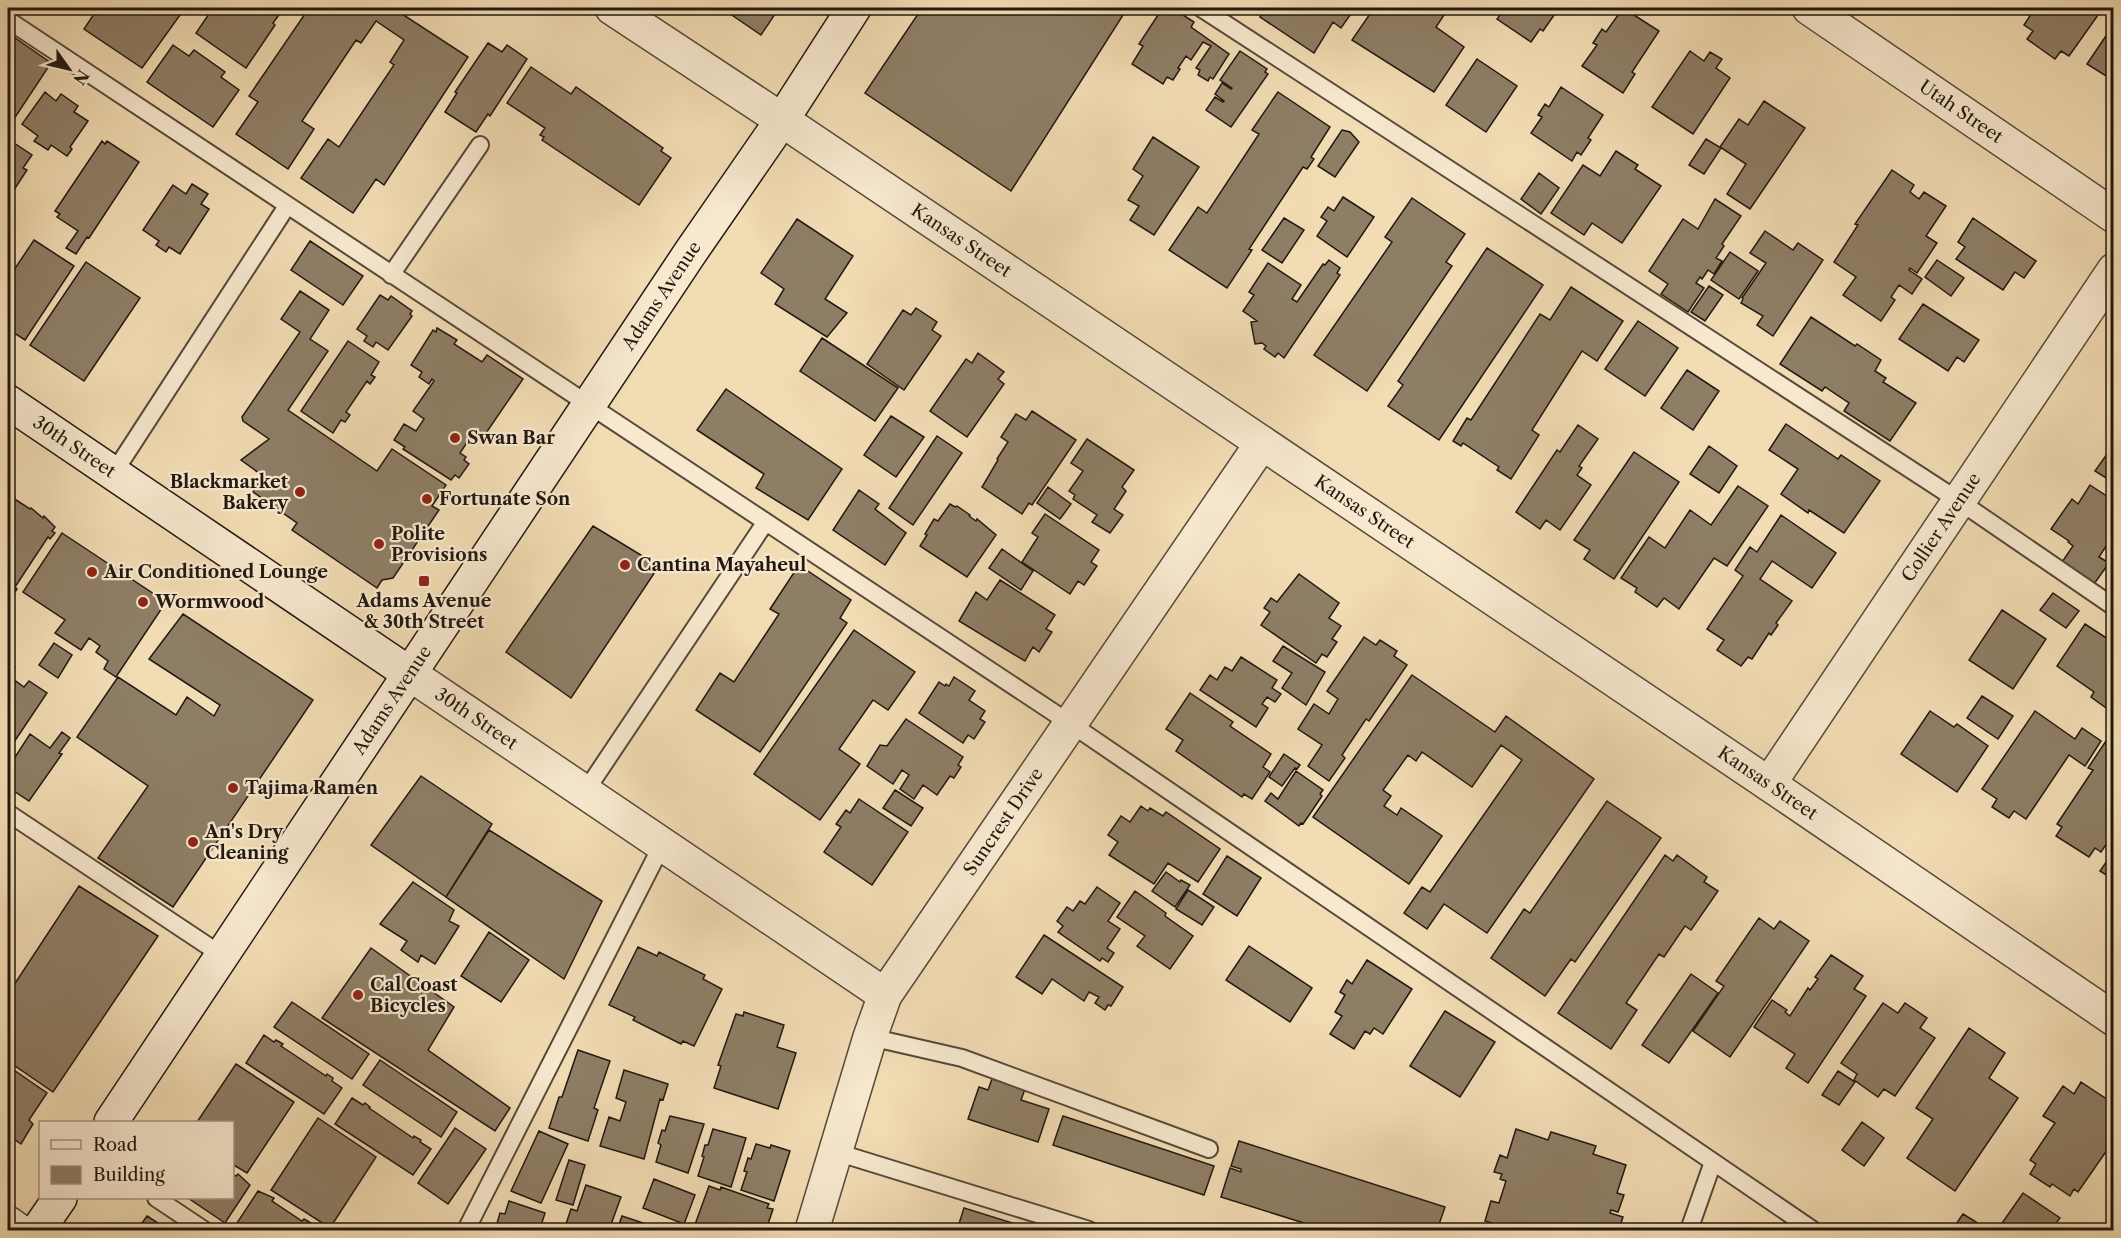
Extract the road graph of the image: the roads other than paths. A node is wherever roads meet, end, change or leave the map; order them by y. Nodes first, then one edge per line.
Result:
1 (612, 8) edge
2 (854, 8) edge
3 (1201, 8) edge
4 (1809, 8) edge
5 (8, 20) edge
6 (782, 120) junction
7 (480, 145) dead end
8 (287, 206) junction
9 (2114, 216) edge
10 (2114, 270) edge
11 (391, 275) junction
12 (8, 402) edge
13 (588, 406) junction
14 (1262, 444) junction
15 (113, 474) junction
16 (1959, 501) junction
17 (765, 523) junction
18 (2114, 607) edge
19 (410, 674) junction
20 (1071, 724) junction
21 (1769, 783) junction
22 (585, 792) junction
23 (8, 813) edge
24 (662, 845) junction
25 (223, 956) junction
26 (885, 995) junction
27 (2114, 1019) edge
28 (870, 1037) junction
29 (112, 1121) edge
30 (1209, 1149) dead end
31 (836, 1152) junction
32 (1713, 1162) junction
33 (59, 1199) edge
34 (159, 1199) edge
35 (8, 1223) edge
36 (18, 1230) edge
37 (38, 1230) edge
38 (204, 1230) edge
39 (466, 1230) edge
40 (812, 1230) edge
41 (1089, 1230) edge
42 (1689, 1230) edge
43 (1813, 1230) edge

1 - 6 street, Kansas Street
2 - 6 street, Adams Avenue
3 - 16 lane
4 - 9 street, Utah Street
5 - 8 lane
6 - 13 street, Adams Avenue
6 - 14 street, Kansas Street
7 - 11 lane
8 - 11 lane
8 - 15 lane
10 - 16 street, Collier Avenue
11 - 13 lane
12 - 15 street, 30th Street
13 - 17 lane
13 - 19 street, Adams Avenue
14 - 20 street, Suncrest Drive
14 - 21 street, Kansas Street
15 - 19 street, 30th Street
16 - 18 lane
16 - 21 street, Collier Avenue
17 - 20 lane
17 - 22 lane
19 - 22 street, 30th Street
19 - 25 street, Adams Avenue
20 - 26 street, Suncrest Drive
20 - 32 lane
21 - 27 street, Kansas Street
22 - 24 street, 30th Street
23 - 25 lane
24 - 26 street, 30th Street
24 - 39 lane
25 - 29 street, Adams Avenue
26 - 28 street, Suncrest Drive
28 - 30 lane
28 - 31 street, Suncrest Drive
31 - 40 street, Suncrest Drive
31 - 41 lane
32 - 42 lane
32 - 43 lane
33 - 37 street
34 - 38 lane
35 - 36 street

